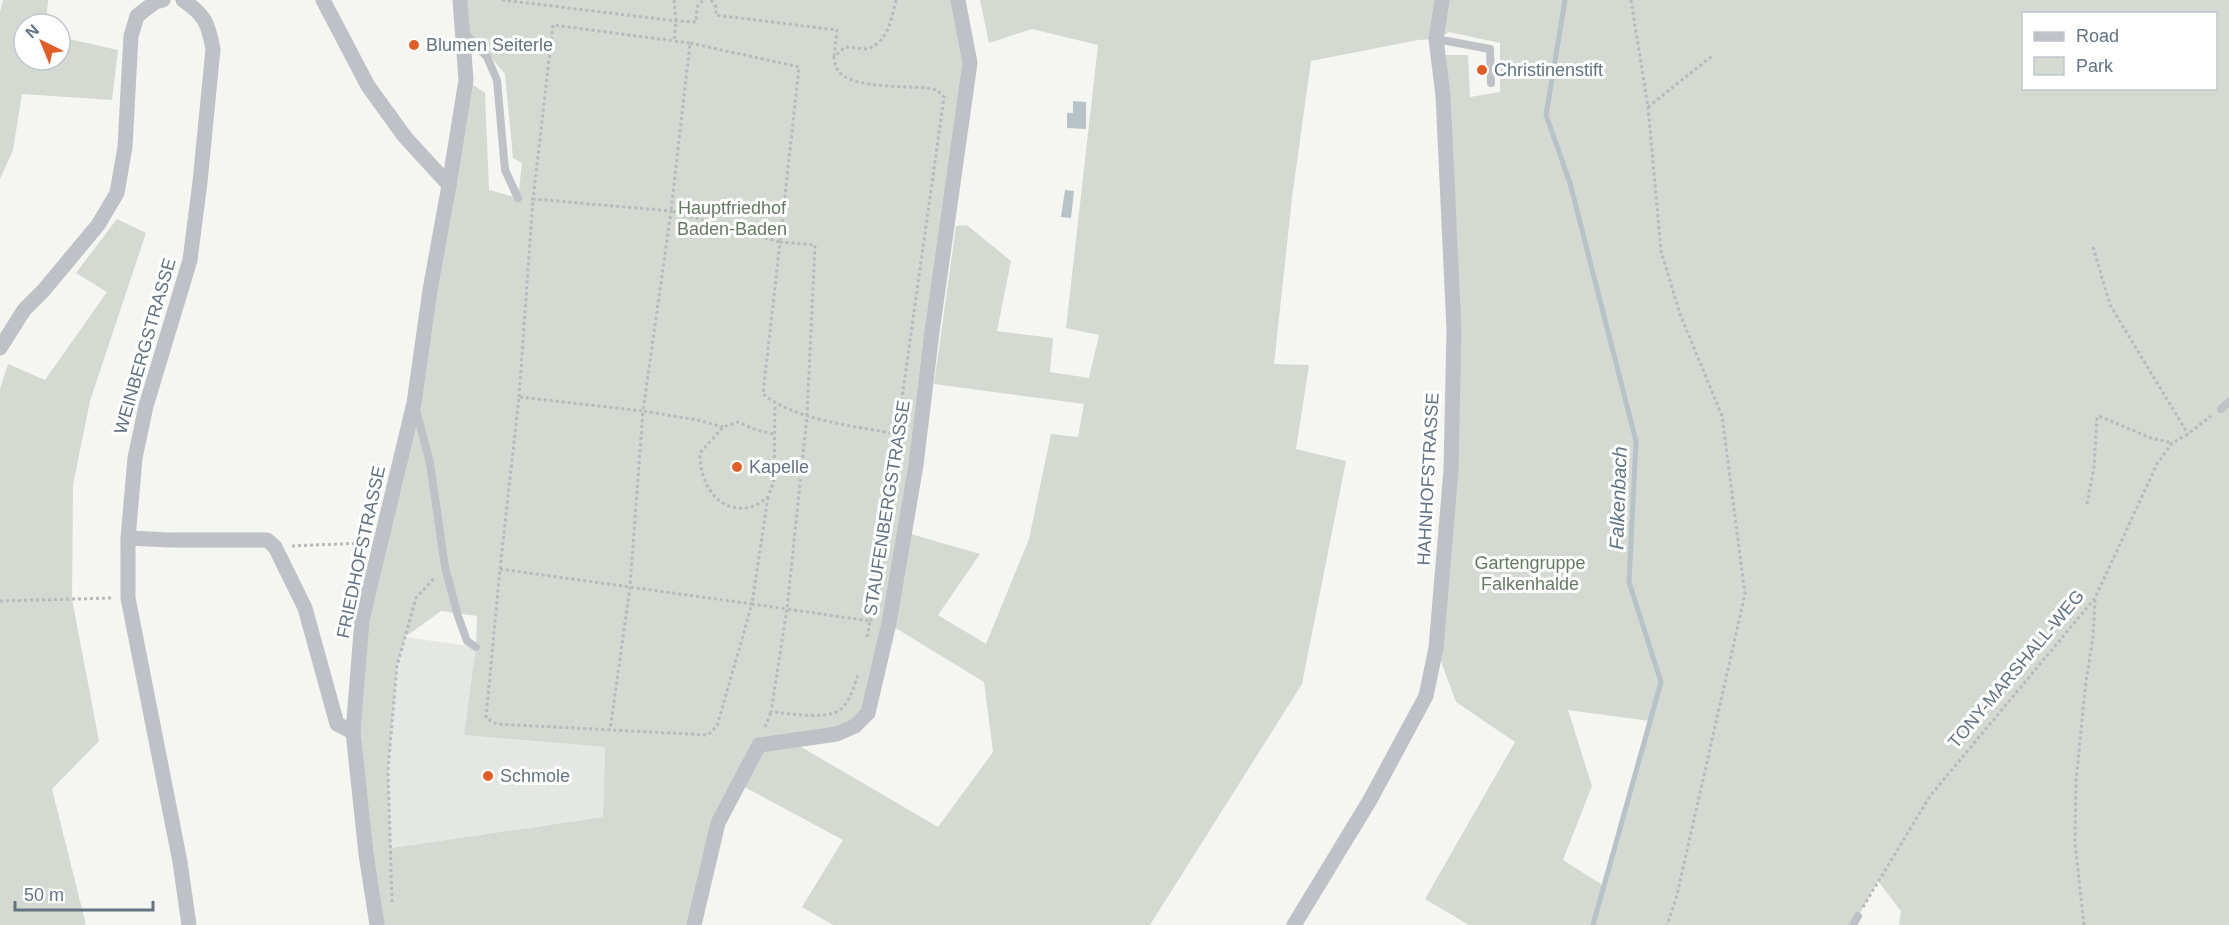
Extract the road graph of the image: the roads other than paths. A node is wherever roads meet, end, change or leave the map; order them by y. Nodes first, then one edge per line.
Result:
1 (163, 0) edge
2 (183, 0) edge
3 (323, 0) edge
4 (460, 0) edge
5 (958, 0) edge
6 (1442, 0) edge
7 (461, 28) junction
8 (1436, 39) junction
9 (1491, 83) dead end
10 (449, 185) junction
11 (518, 198) road end
12 (0, 348) edge
13 (2229, 402) edge
14 (414, 403) junction
15 (2221, 409) road end
16 (128, 538) junction
17 (476, 647) dead end
18 (353, 732) junction
19 (1858, 916) road end
20 (189, 925) edge
21 (377, 925) edge
22 (694, 925) edge
23 (1294, 925) edge
24 (1853, 925) edge

1 - 12 street
2 - 16 street, WEINBERGSTRASSE
3 - 10 street
4 - 7 street, FRIEDHOFSTRASSE
5 - 22 street, STAUFENBERGSTRASSE
6 - 8 street, HAHNHOFSTRASSE
7 - 10 street, FRIEDHOFSTRASSE
7 - 11 lane
8 - 9 lane
8 - 23 street, HAHNHOFSTRASSE
10 - 14 street, FRIEDHOFSTRASSE
13 - 15 lane
14 - 17 lane, FRIEDHOFSTRASSE
14 - 18 street, FRIEDHOFSTRASSE
16 - 18 street
16 - 20 street, WEINBERGSTRASSE
18 - 21 street, FRIEDHOFSTRASSE
19 - 24 lane

